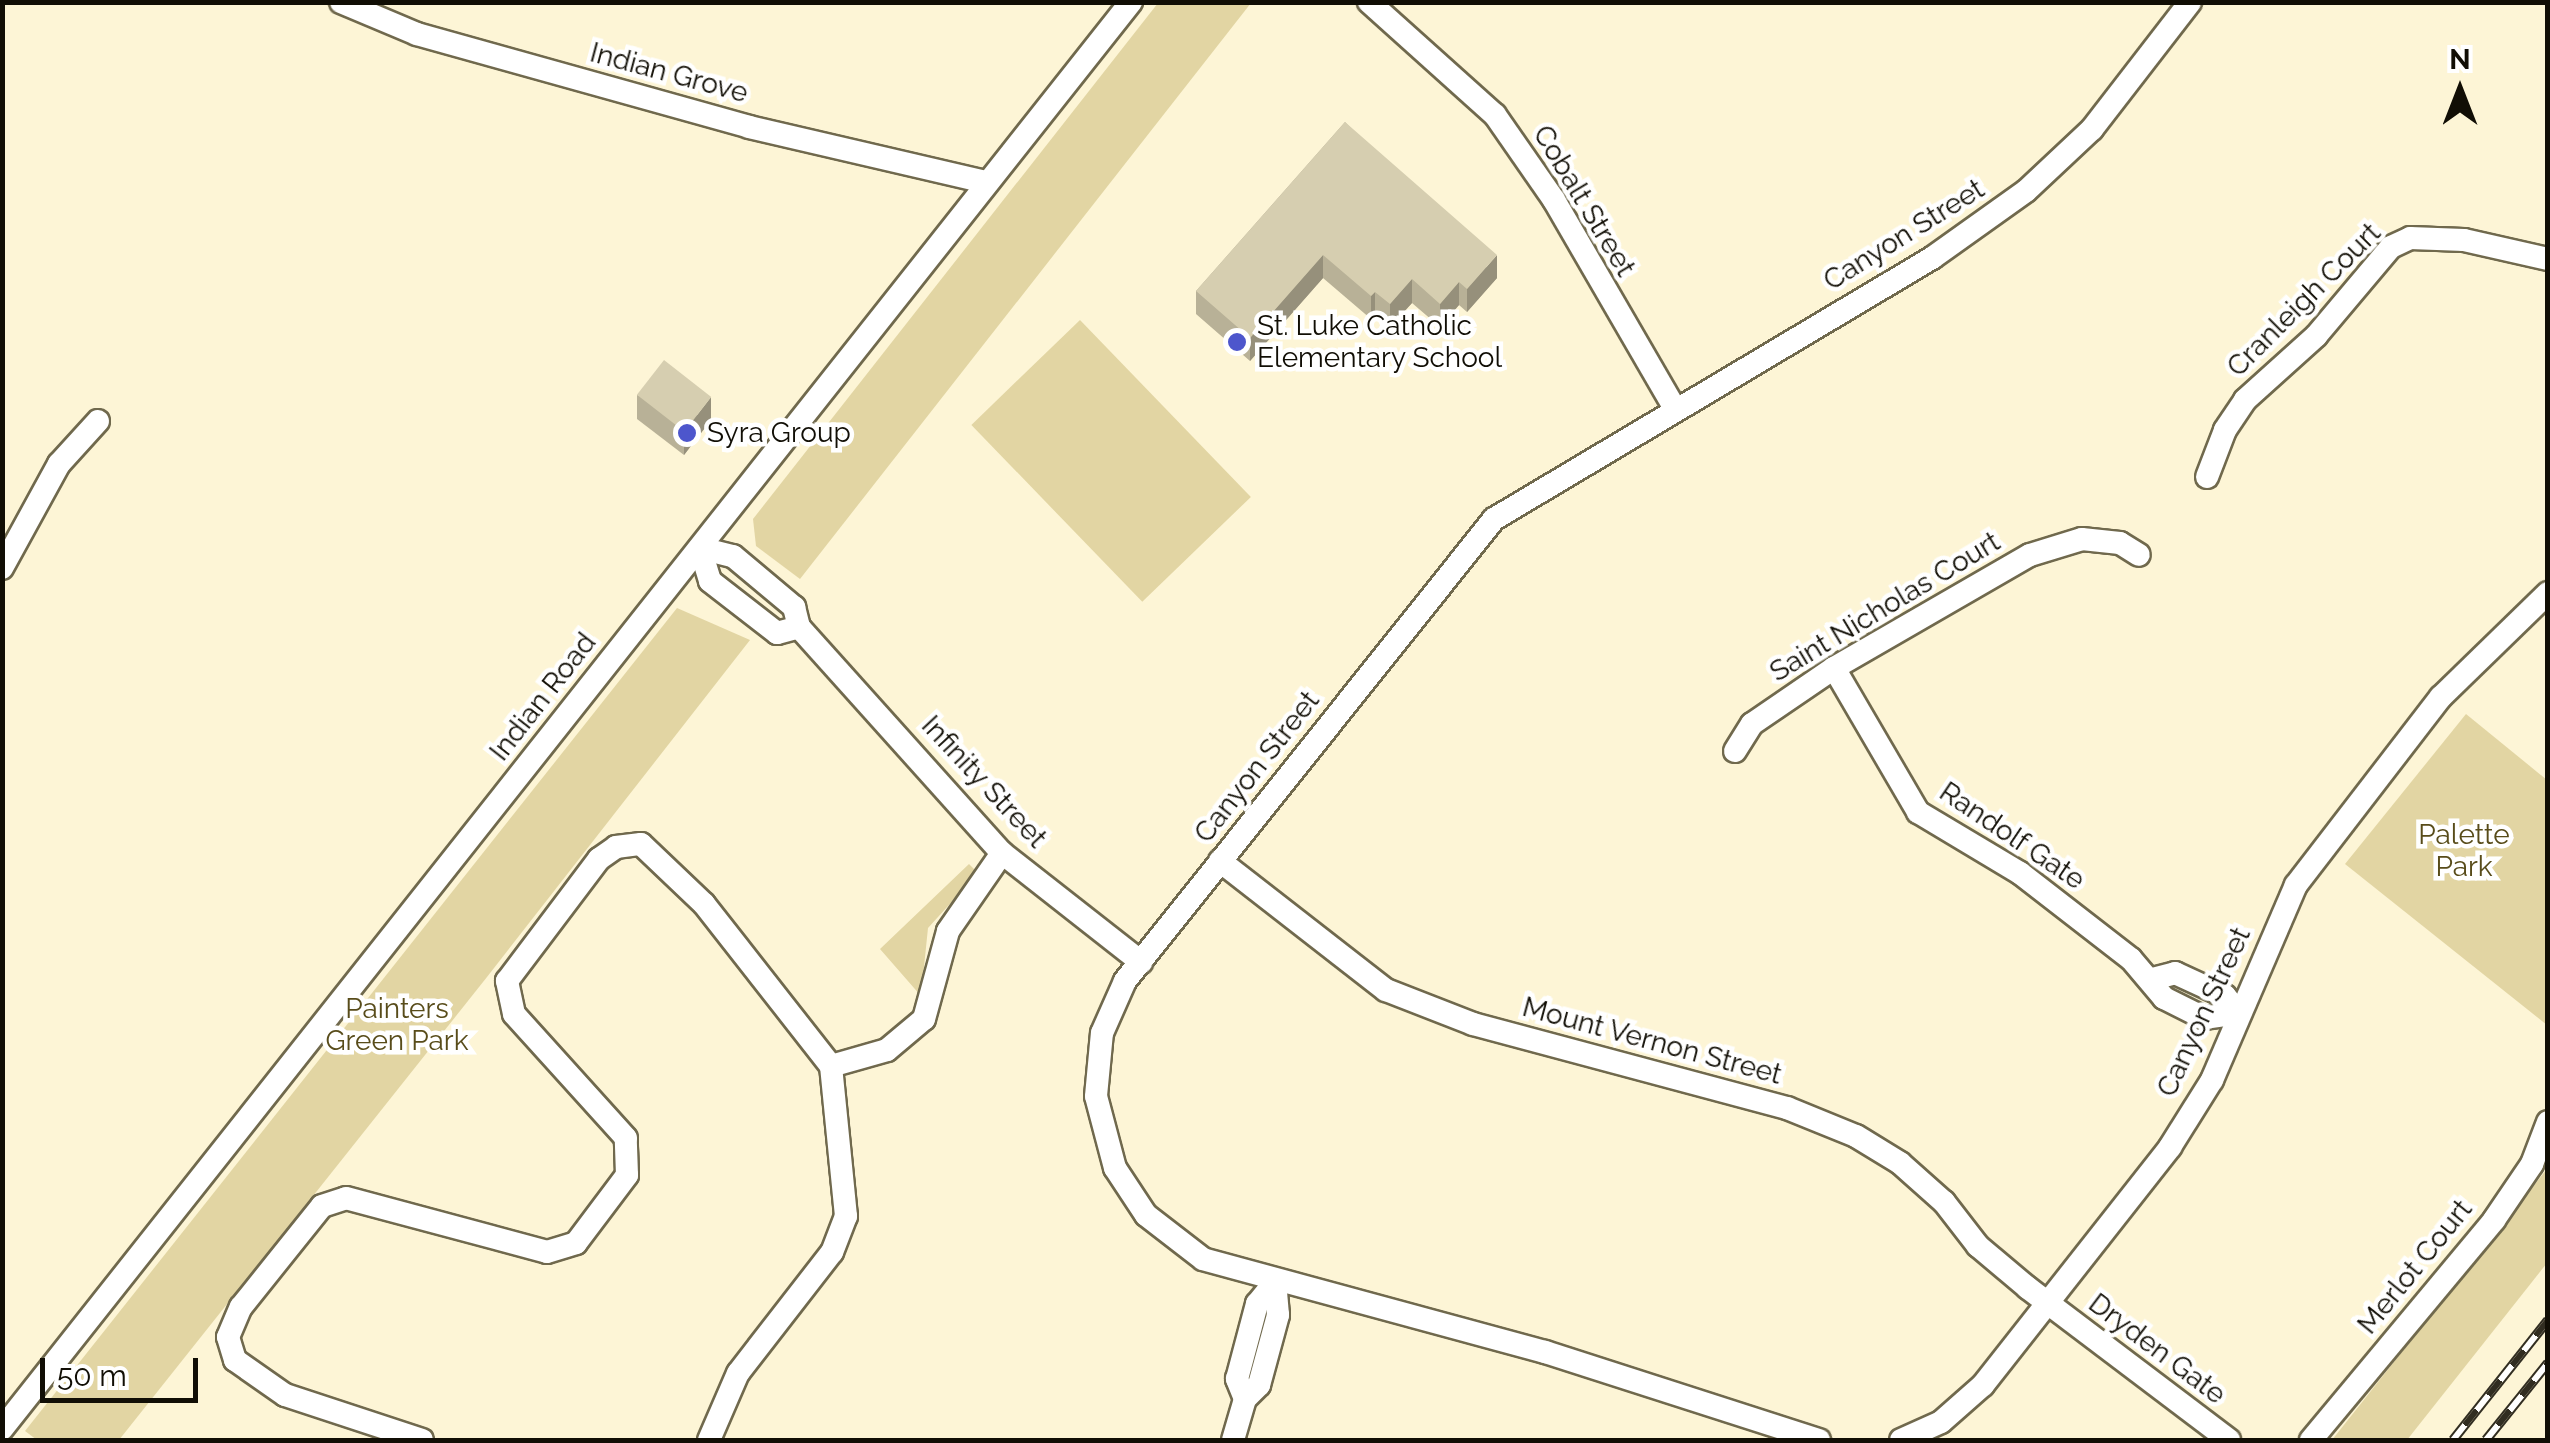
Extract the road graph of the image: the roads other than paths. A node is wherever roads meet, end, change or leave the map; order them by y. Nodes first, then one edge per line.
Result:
1 (341, 2) edge
2 (1130, 2) edge
3 (2190, 2) edge
4 (1372, 3) edge
5 (986, 182) junction
6 (2548, 260) edge
7 (1674, 406) junction
8 (98, 421) dead end
9 (2207, 477) dead end
10 (700, 548) junction
11 (2139, 555) dead end
12 (2, 568) edge
13 (2548, 593) edge
14 (799, 626) junction
15 (1834, 668) junction
16 (1734, 751) dead end
17 (1002, 853) junction
18 (1220, 862) junction
19 (1140, 962) junction
20 (2239, 1013) junction
21 (831, 1066) junction
22 (2548, 1122) edge
23 (1275, 1282) junction
24 (2049, 1305) junction
25 (2, 1429) edge
26 (422, 1440) edge
27 (709, 1440) edge
28 (1233, 1440) edge
29 (1819, 1440) edge
30 (1901, 1440) edge
31 (2229, 1440) edge
32 (2312, 1440) edge

1 - 5 street, Indian Grove
2 - 5 street, Indian Road
3 - 7 street, Canyon Street
4 - 7 street, Cobalt Street
5 - 10 street, Indian Road
6 - 9 street, Cranleigh Court
7 - 18 street, Canyon Street
8 - 12 street
10 - 14 street, Infinity Street
10 - 14 street
10 - 25 street, Indian Road
11 - 15 street, Saint Nicholas Court
13 - 20 street, Canyon Street
14 - 17 street, Infinity Street
15 - 16 street, Saint Nicholas Court
15 - 20 street, Randolf Gate
17 - 19 street, Infinity Street
17 - 21 street
18 - 19 street, Canyon Street
18 - 24 street, Mount Vernon Street
19 - 23 street, Canyon Street
20 - 24 street, Canyon Street
21 - 26 street
21 - 27 street
22 - 32 street, Merlot Court
23 - 28 street
23 - 29 street, Canyon Street
24 - 30 street, Canyon Street
24 - 31 street, Dryden Gate

